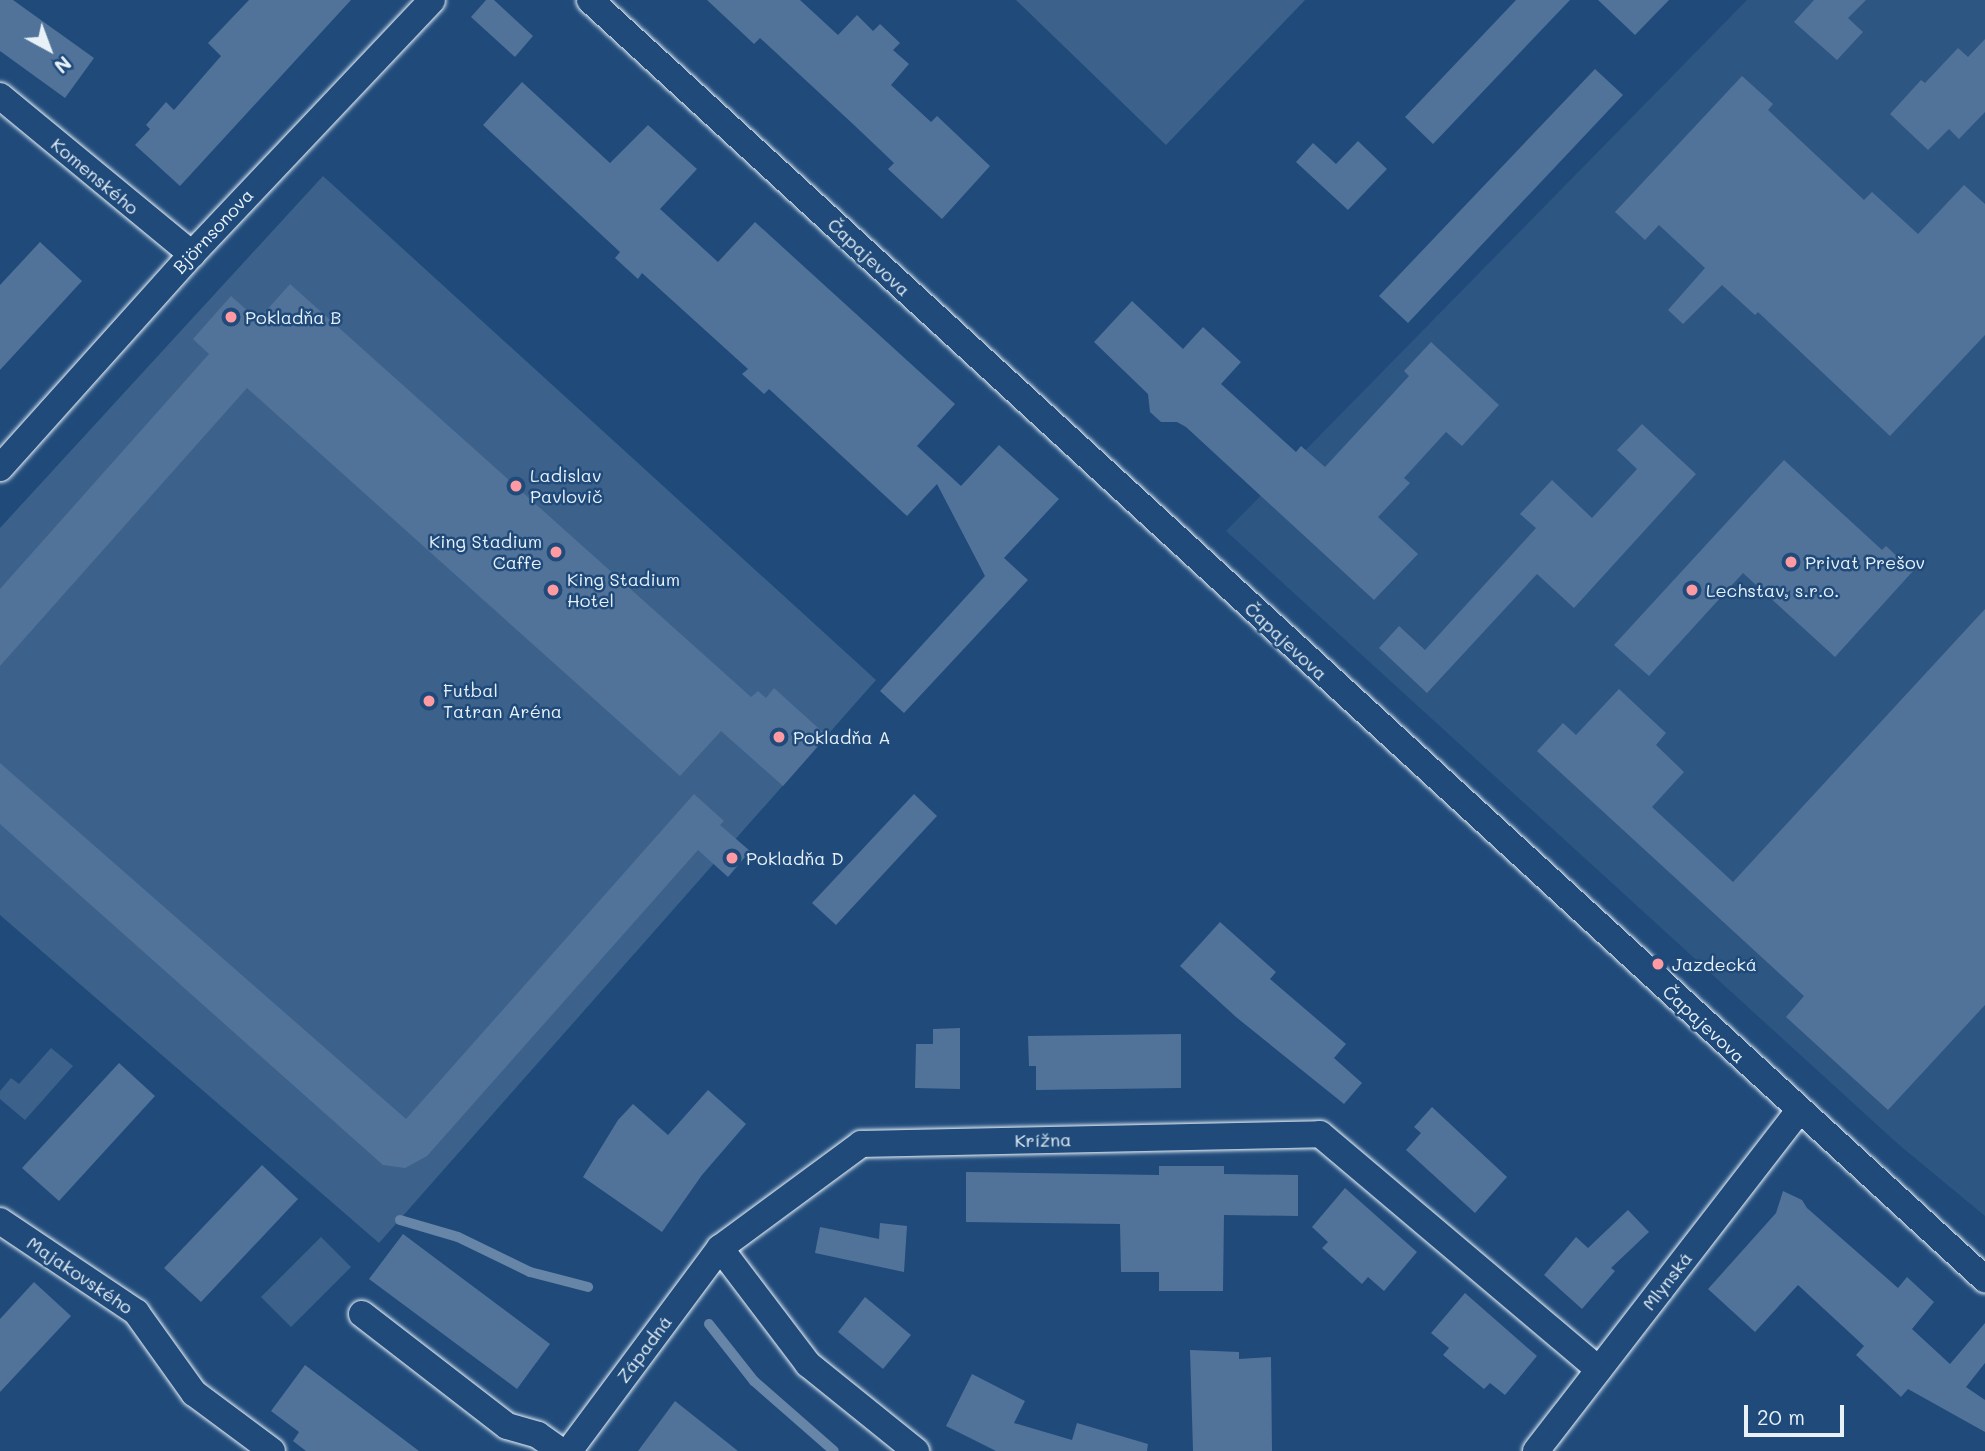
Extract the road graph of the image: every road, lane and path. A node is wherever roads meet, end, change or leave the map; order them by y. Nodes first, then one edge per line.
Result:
1 (432, 0) edge
2 (590, 0) edge
3 (0, 96) edge
4 (192, 254) junction
5 (0, 468) edge
6 (1799, 1111) junction
7 (0, 1221) edge
8 (720, 1248) junction
9 (1985, 1279) edge
10 (362, 1314) dead end
11 (1599, 1370) junction
12 (272, 1451) edge
13 (561, 1451) edge
14 (569, 1451) edge
15 (916, 1451) edge
16 (1536, 1451) edge

1 - 4 street, Björnsonova
2 - 6 street, Čapajevova
3 - 4 street, Komenského
4 - 5 street, Björnsonova
6 - 9 street, Čapajevova
6 - 11 street, Mlynská
7 - 12 street, Majakovského
8 - 11 street, Krížna
8 - 14 street, Západná
8 - 15 street
10 - 13 street
11 - 16 street, Mlynská

